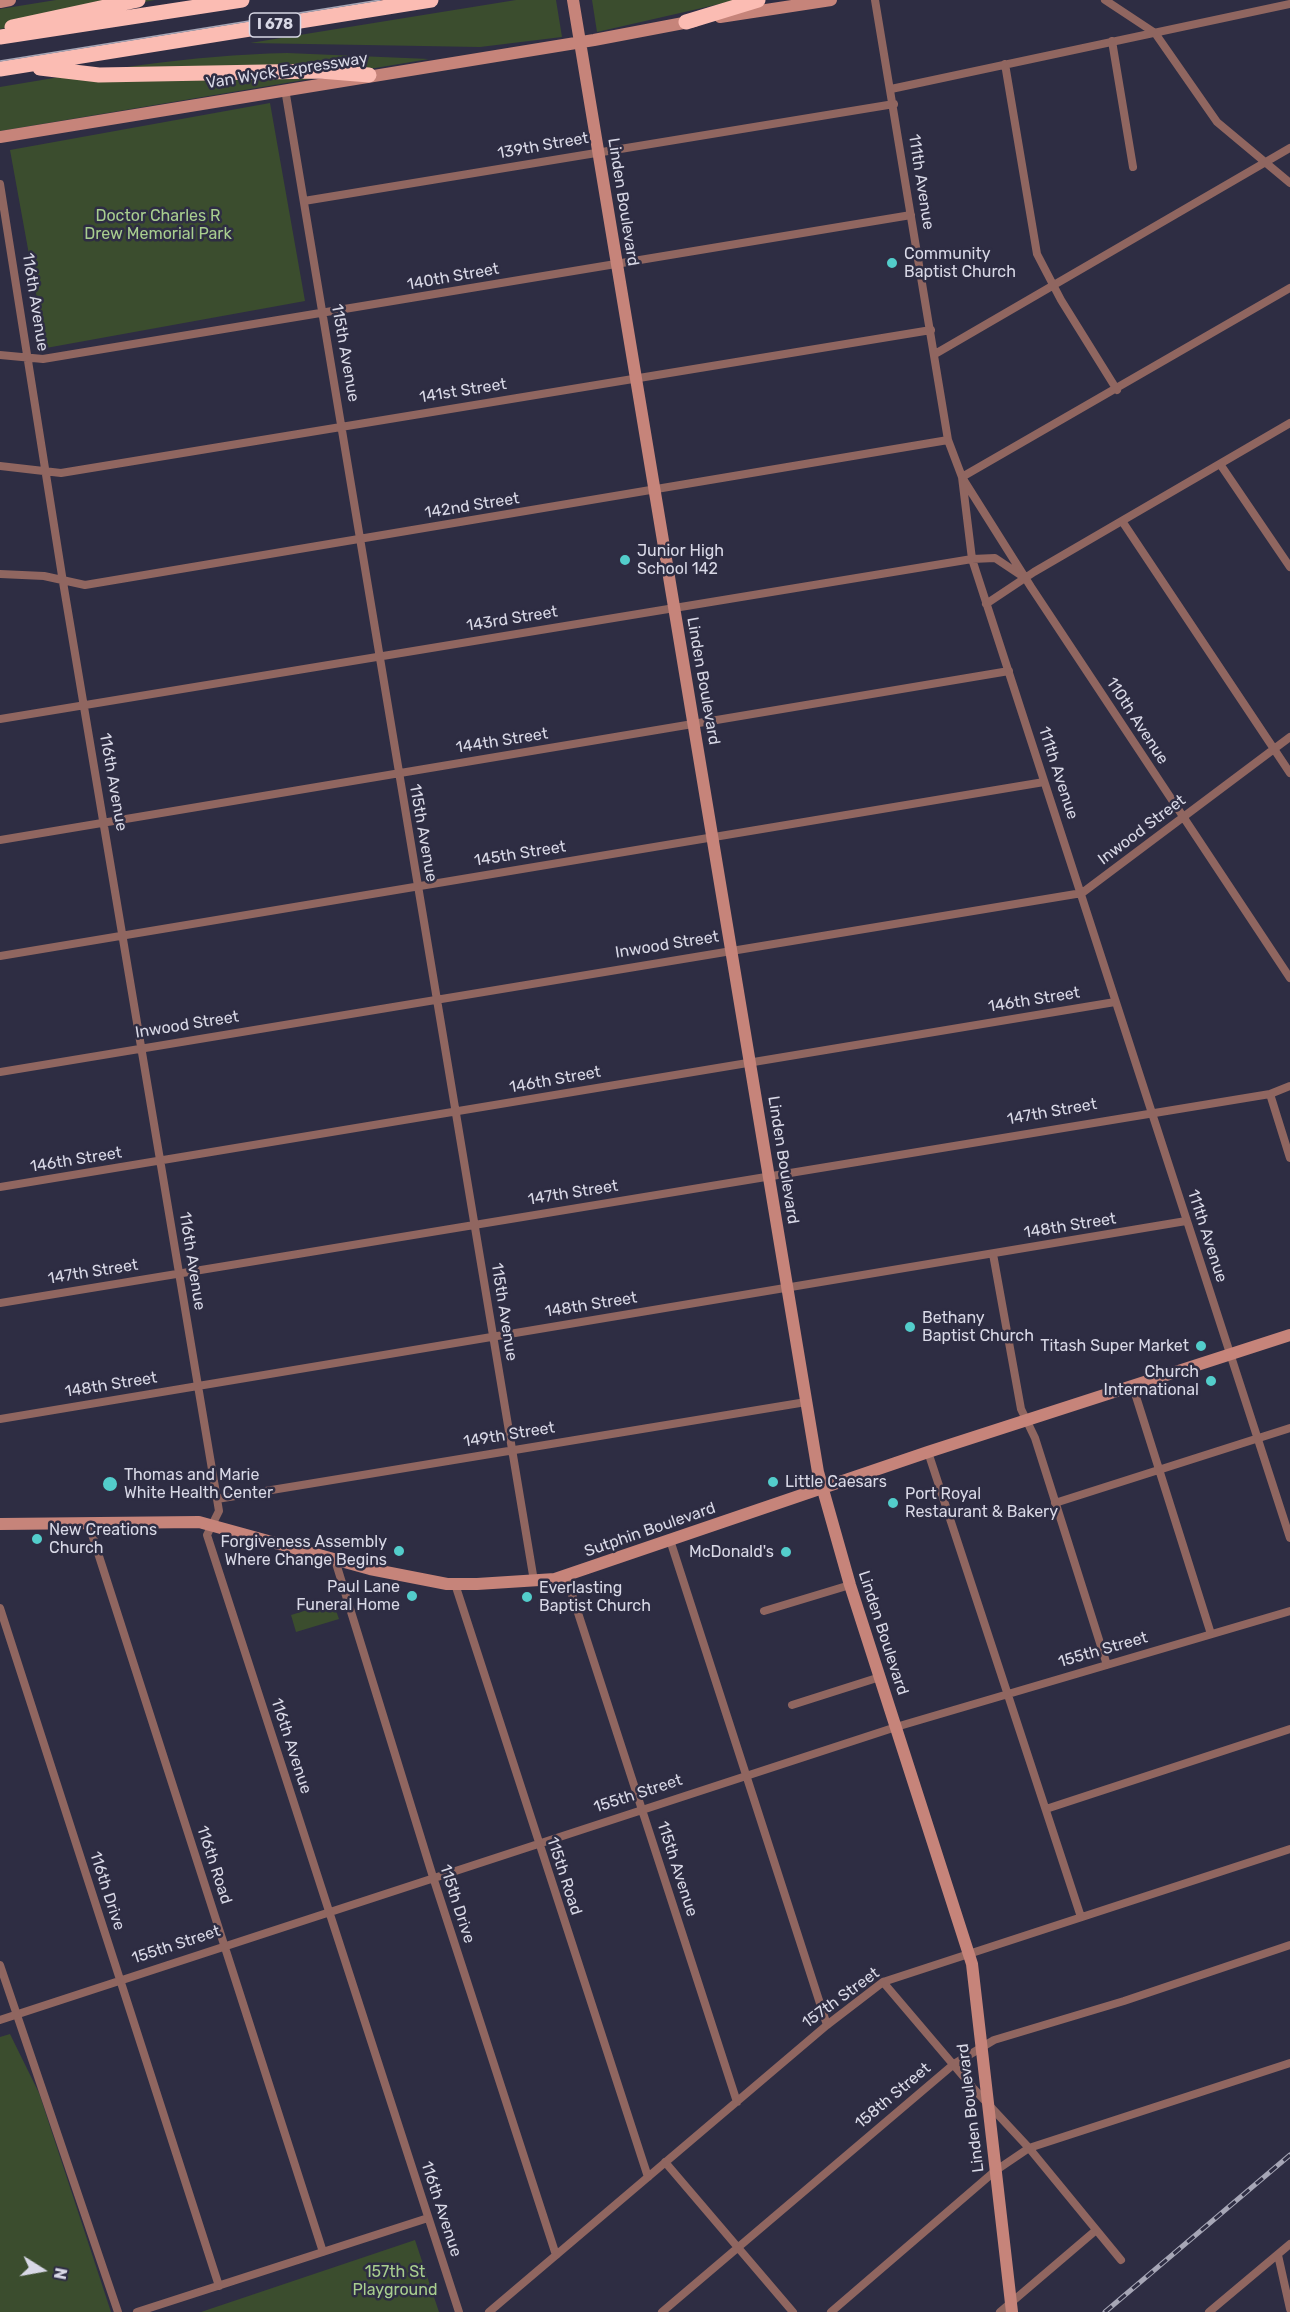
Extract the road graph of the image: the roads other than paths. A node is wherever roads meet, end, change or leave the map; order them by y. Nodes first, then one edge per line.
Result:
1 (10, 0) edge
2 (138, 0) edge
3 (242, 0) edge
4 (431, 0) edge
5 (758, 0) edge
6 (831, 0) edge
7 (875, 0) edge
8 (1105, 0) edge
9 (574, 1) edge
10 (0, 2) edge
11 (1290, 4) edge
12 (686, 22) junction
13 (0, 29) edge
14 (1155, 33) junction
15 (0, 37) edge
16 (580, 41) junction
17 (1112, 42) junction
18 (1005, 64) junction
19 (19, 66) junction
20 (0, 69) edge
21 (369, 75) junction
22 (285, 89) junction
23 (891, 90) junction
24 (894, 104) junction
25 (0, 137) edge
26 (1290, 148) edge
27 (598, 152) junction
28 (1266, 162) junction
29 (1133, 167) dead end
30 (1290, 183) edge
31 (0, 184) edge
32 (304, 201) junction
33 (911, 215) junction
34 (0, 245) edge
35 (10, 245) junction
36 (617, 265) junction
37 (1053, 286) junction
38 (1290, 288) edge
39 (323, 314) junction
40 (931, 330) junction
41 (935, 354) junction
42 (0, 355) edge
43 (29, 358) junction
44 (636, 378) junction
45 (1117, 390) junction
46 (1290, 423) edge
47 (342, 427) junction
48 (948, 440) junction
49 (1220, 464) junction
50 (0, 466) edge
51 (46, 470) junction
52 (962, 477) junction
53 (655, 490) junction
54 (1122, 521) junction
55 (360, 539) junction
56 (972, 559) junction
57 (1290, 567) edge
58 (0, 574) edge
59 (1025, 578) junction
60 (63, 582) junction
61 (986, 604) junction
62 (674, 607) junction
63 (379, 656) junction
64 (1009, 671) junction
65 (84, 705) junction
66 (0, 719) edge
67 (694, 724) junction
68 (1290, 737) edge
69 (1274, 749) junction
70 (398, 773) junction
71 (1290, 773) edge
72 (1044, 782) junction
73 (1183, 818) junction
74 (104, 824) junction
75 (712, 837) junction
76 (0, 840) edge
77 (417, 886) junction
78 (1082, 893) junction
79 (123, 935) junction
80 (731, 950) junction
81 (0, 956) edge
82 (1290, 978) edge
83 (436, 999) junction
84 (1115, 1002) junction
85 (142, 1048) junction
86 (750, 1063) junction
87 (0, 1072) edge
88 (1290, 1086) edge
89 (1270, 1094) junction
90 (1150, 1111) junction
91 (456, 1112) junction
92 (1290, 1158) edge
93 (161, 1161) junction
94 (769, 1175) junction
95 (0, 1187) edge
96 (1186, 1221) junction
97 (474, 1224) junction
98 (993, 1254) junction
99 (179, 1273) junction
100 (788, 1288) junction
101 (0, 1303) edge
102 (1290, 1335) edge
103 (493, 1337) junction
104 (1231, 1356) junction
105 (198, 1386) junction
106 (1133, 1387) junction
107 (806, 1402) junction
108 (0, 1419) edge
109 (1025, 1420) junction
110 (1290, 1428) edge
111 (1257, 1438) junction
112 (512, 1450) junction
113 (928, 1452) junction
114 (1159, 1470) junction
115 (822, 1488) junction
116 (217, 1499) junction
117 (1055, 1503) junction
118 (88, 1522) junction
119 (0, 1524) edge
120 (213, 1524) junction
121 (1290, 1538) edge
122 (670, 1540) junction
123 (335, 1560) junction
124 (566, 1576) junction
125 (534, 1581) junction
126 (455, 1584) junction
127 (850, 1585) junction
128 (0, 1608) edge
129 (764, 1611) dead end
130 (1290, 1611) edge
131 (1212, 1634) junction
132 (1107, 1665) junction
133 (880, 1677) junction
134 (1007, 1692) junction
135 (792, 1705) dead end
136 (896, 1726) junction
137 (1290, 1729) edge
138 (746, 1775) junction
139 (641, 1809) junction
140 (1046, 1809) junction
141 (537, 1843) junction
142 (1290, 1849) edge
143 (433, 1877) junction
144 (328, 1911) junction
145 (1081, 1917) junction
146 (224, 1945) junction
147 (1290, 1945) edge
148 (970, 1954) junction
149 (0, 1965) edge
150 (119, 1979) junction
151 (883, 1982) junction
152 (16, 2015) junction
153 (0, 2020) edge
154 (827, 2025) junction
155 (980, 2048) junction
156 (1290, 2063) edge
157 (954, 2064) junction
158 (737, 2102) junction
159 (987, 2103) junction
160 (1029, 2148) junction
161 (665, 2162) junction
162 (995, 2171) junction
163 (648, 2177) junction
164 (428, 2218) junction
165 (1095, 2231) junction
166 (1290, 2244) edge
167 (738, 2247) junction
168 (323, 2252) junction
169 (556, 2255) junction
170 (1278, 2255) junction
171 (1120, 2260) dead end
172 (219, 2286) junction
173 (1011, 2308) edge
174 (1290, 2309) edge
175 (118, 2312) edge
176 (137, 2312) edge
177 (459, 2312) edge
178 (489, 2312) edge
179 (662, 2312) edge
180 (793, 2312) edge
181 (831, 2312) edge
182 (1000, 2312) edge
183 (1209, 2312) edge

1 - 10 main road
2 - 13 highway
3 - 15 highway, I 678
4 - 19 highway, I 678
5 - 12 highway
6 - 12 main road, Van Wyck Expressway
7 - 23 street, 111th Avenue
8 - 14 street
9 - 16 main road, Linden Boulevard
11 - 14 street
12 - 16 main road, Van Wyck Expressway
14 - 17 street
14 - 28 street
16 - 21 main road, Van Wyck Expressway
16 - 27 main road, Linden Boulevard
17 - 18 street
17 - 29 street
18 - 23 street
18 - 37 street
19 - 20 highway, I 678
19 - 21 highway
21 - 22 main road, Van Wyck Expressway
22 - 25 main road, Van Wyck Expressway
22 - 32 street, 115th Avenue
23 - 24 street, 111th Avenue
24 - 27 street, 139th Street
24 - 33 street, 111th Avenue
26 - 28 street
27 - 32 street, 139th Street
27 - 36 main road, Linden Boulevard
28 - 30 street
28 - 37 street
31 - 35 street, 116th Avenue
32 - 39 street, 115th Avenue
33 - 36 street, 140th Street
33 - 40 street, 111th Avenue
34 - 35 street
35 - 43 street, 116th Avenue
36 - 39 street, 140th Street
36 - 44 main road, Linden Boulevard
37 - 41 street
37 - 45 street
38 - 45 street
39 - 43 street, 140th Street
39 - 47 street, 115th Avenue
40 - 41 street, 111th Avenue
40 - 44 street, 141st Street
41 - 48 street, 111th Avenue
42 - 43 street, 140th Street
43 - 51 street, 116th Avenue
44 - 47 street, 141st Street
44 - 53 main road, Linden Boulevard
45 - 52 street
46 - 49 street
47 - 51 street, 141st Street
47 - 55 street, 115th Avenue
48 - 52 street, 111th Avenue
48 - 53 street, 142nd Street
49 - 54 street
49 - 57 street
50 - 51 street, 141st Street
51 - 60 street, 116th Avenue
52 - 56 street, 111th Avenue
52 - 59 street, 110th Avenue
53 - 55 street, 142nd Street
53 - 62 main road, Linden Boulevard
54 - 59 street
54 - 69 street
55 - 60 street, 142nd Street
55 - 63 street, 115th Avenue
56 - 59 street, 143rd Street
56 - 61 street, 111th Avenue
56 - 62 street, 143rd Street
58 - 60 street, 142nd Street
59 - 61 street
59 - 73 street, 110th Avenue
60 - 65 street, 116th Avenue
61 - 64 street, 111th Avenue
62 - 63 street, 143rd Street
62 - 67 main road, Linden Boulevard
63 - 65 street, 143rd Street
63 - 70 street, 115th Avenue
64 - 67 street, 144th Street
64 - 72 street, 111th Avenue
65 - 66 street, 143rd Street
65 - 74 street, 116th Avenue
67 - 70 street, 144th Street
67 - 75 main road, Linden Boulevard
68 - 69 street, Inwood Street
69 - 71 street
69 - 73 street, Inwood Street
70 - 74 street, 144th Street
70 - 77 street, 115th Avenue
72 - 75 street, 145th Street
72 - 78 street, 111th Avenue
73 - 78 street, Inwood Street
73 - 82 street, 110th Avenue
74 - 76 street, 144th Street
74 - 79 street, 116th Avenue
75 - 77 street, 145th Street
75 - 80 main road, Linden Boulevard
77 - 79 street, 145th Street
77 - 83 street, 115th Avenue
78 - 80 street, Inwood Street
78 - 84 street, 111th Avenue
79 - 81 street, 145th Street
79 - 85 street, 116th Avenue
80 - 83 street, Inwood Street
80 - 86 main road, Linden Boulevard
83 - 85 street, Inwood Street
83 - 91 street, 115th Avenue
84 - 86 street, 146th Street
84 - 90 street, 111th Avenue
85 - 87 street, Inwood Street
85 - 93 street, 116th Avenue
86 - 91 street, 146th Street
86 - 94 main road, Linden Boulevard
88 - 89 street, 147th Street
89 - 90 street, 147th Street
89 - 92 street
90 - 94 street, 147th Street
90 - 96 street, 111th Avenue
91 - 93 street, 146th Street
91 - 97 street, 115th Avenue
93 - 95 street, 146th Street
93 - 99 street, 116th Avenue
94 - 97 street, 147th Street
94 - 100 main road, Linden Boulevard
96 - 98 street, 148th Street
96 - 104 street, 111th Avenue
97 - 99 street, 147th Street
97 - 103 street, 115th Avenue
98 - 100 street, 148th Street
98 - 109 street
99 - 101 street, 147th Street
99 - 105 street, 116th Avenue
100 - 103 street, 148th Street
100 - 107 main road, Linden Boulevard
102 - 104 main road, Sutphin Boulevard
103 - 105 street, 148th Street
103 - 112 street, 115th Avenue
104 - 106 main road, Sutphin Boulevard
104 - 111 street, 111th Avenue
105 - 108 street, 148th Street
105 - 116 street, 116th Avenue
106 - 109 main road, Sutphin Boulevard
106 - 114 street
107 - 112 street, 149th Street
107 - 115 main road, Linden Boulevard
109 - 113 main road, Sutphin Boulevard
109 - 117 street
110 - 111 street
111 - 114 street
111 - 121 street, 111th Avenue
112 - 116 street, 149th Street
112 - 125 street, 115th Avenue
113 - 115 main road, Sutphin Boulevard
113 - 134 street
114 - 117 street
114 - 131 street
115 - 122 main road, Sutphin Boulevard
115 - 127 main road, Linden Boulevard
116 - 120 street, 116th Avenue
117 - 132 street
118 - 119 main road, Sutphin Boulevard
118 - 120 main road, Sutphin Boulevard
118 - 146 street, 116th Road
120 - 123 main road, Sutphin Boulevard
120 - 144 street, 116th Avenue
122 - 124 main road, Sutphin Boulevard
122 - 138 street
123 - 126 main road, Sutphin Boulevard
123 - 143 street, 115th Drive
124 - 125 main road, Sutphin Boulevard
124 - 139 street, 115th Avenue
125 - 126 main road, Sutphin Boulevard
126 - 141 street, 115th Road
127 - 129 street
127 - 133 main road, Linden Boulevard
128 - 150 street, 116th Drive
130 - 131 street, 155th Street
131 - 132 street, 155th Street
132 - 134 street, 155th Street
133 - 135 street
133 - 136 main road, Linden Boulevard
134 - 136 street, 155th Street
134 - 140 street
136 - 138 street, 155th Street
136 - 148 main road, Linden Boulevard
137 - 140 street
138 - 139 street, 155th Street
138 - 154 street
139 - 141 street, 155th Street
139 - 158 street, 115th Avenue
140 - 145 street
141 - 143 street, 155th Street
141 - 163 street, 115th Road
142 - 145 street, 157th Street
143 - 144 street, 155th Street
143 - 169 street, 115th Drive
144 - 146 street, 155th Street
144 - 164 street, 116th Avenue
145 - 148 street, 157th Street
146 - 150 street, 155th Street
146 - 168 street, 116th Road
147 - 155 street, 158th Street
148 - 151 street, 157th Street
148 - 155 main road, Linden Boulevard
149 - 152 street
150 - 152 street, 155th Street
150 - 172 street, 116th Drive
151 - 154 street, 157th Street
151 - 157 street
152 - 153 street, 155th Street
152 - 175 street
154 - 158 street, 157th Street
155 - 157 street, 158th Street
155 - 159 main road, Linden Boulevard
156 - 160 street
157 - 159 street
157 - 167 street, 158th Street
158 - 161 street, 157th Street
159 - 160 street
159 - 162 main road, Linden Boulevard
160 - 162 street
160 - 165 street
161 - 163 street, 157th Street
161 - 167 street
162 - 173 main road, Linden Boulevard
162 - 181 street
163 - 169 street, 157th Street
164 - 168 street
164 - 177 street, 116th Avenue
165 - 171 street
165 - 173 street
166 - 170 street
167 - 179 street, 158th Street
167 - 180 street
168 - 172 street
169 - 178 street, 157th Street
170 - 174 street
170 - 183 street
172 - 176 street
173 - 182 street

